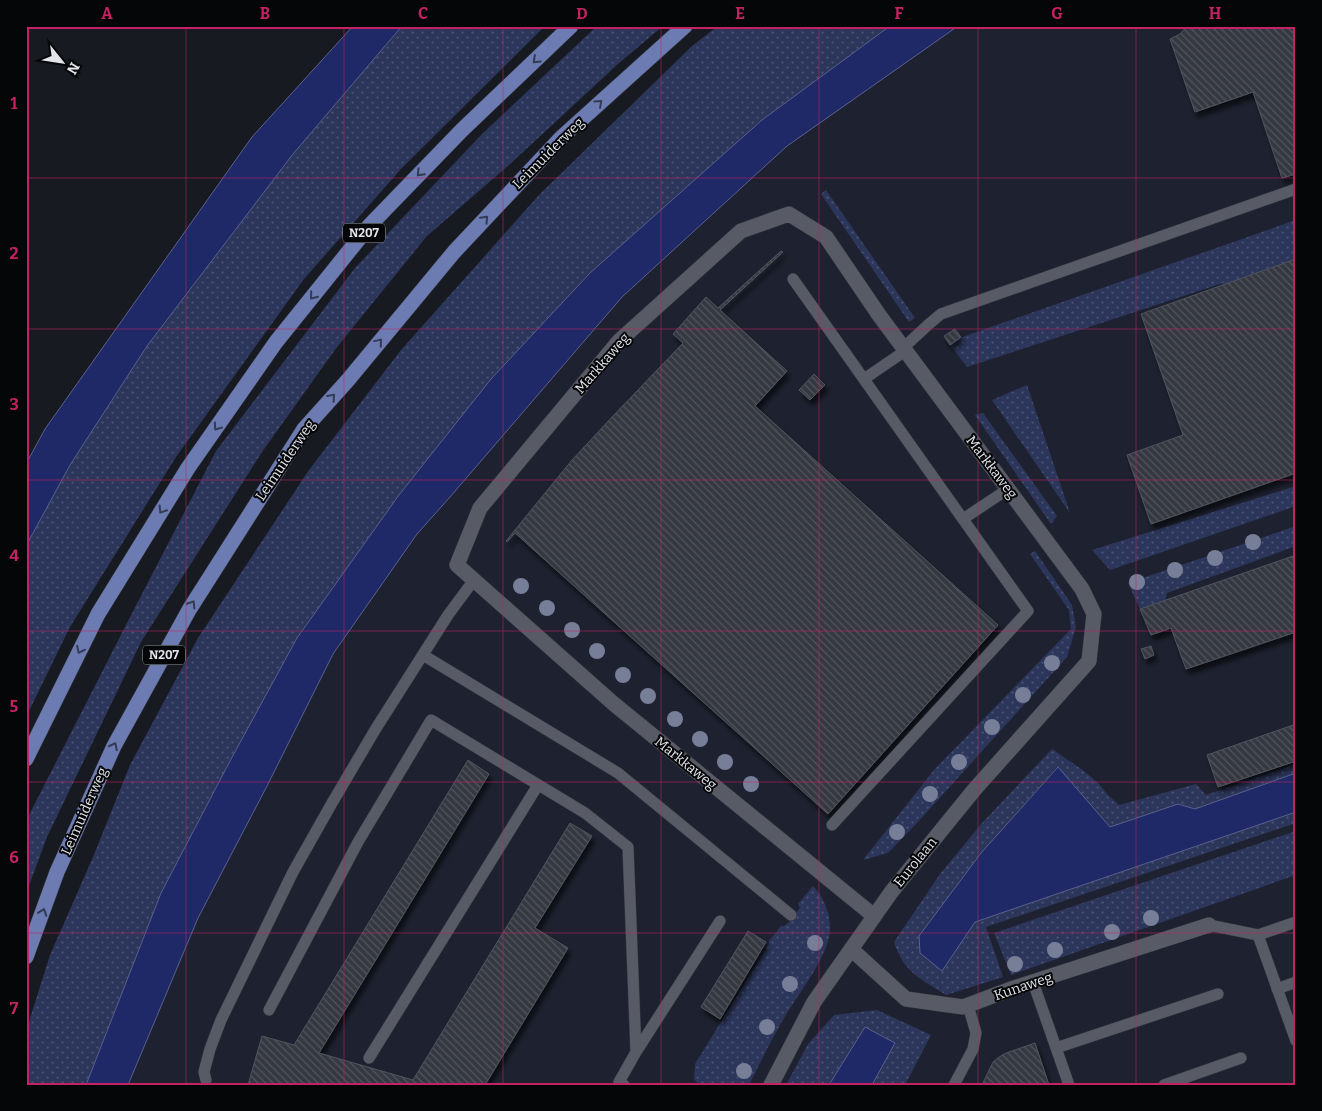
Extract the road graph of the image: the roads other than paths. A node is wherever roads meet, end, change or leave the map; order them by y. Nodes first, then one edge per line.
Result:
1 (571, 26) edge
2 (685, 26) edge
3 (1296, 189) edge
4 (793, 279) dead end
5 (904, 350) junction
6 (864, 379) junction
7 (1008, 489) junction
8 (963, 519) junction
9 (474, 580) junction
10 (423, 655) junction
11 (1090, 661) joint
12 (26, 759) edge
13 (538, 786) junction
14 (832, 825) dead end
15 (791, 915) dead end
16 (874, 916) junction
17 (720, 921) dead end
18 (1296, 922) edge
19 (1209, 925) joint
20 (1258, 935) junction
21 (851, 949) junction
22 (26, 957) edge
23 (1033, 982) junction
24 (1296, 982) edge
25 (1277, 989) junction
26 (1218, 994) dead end
27 (968, 1006) junction
28 (269, 1010) dead end
29 (1296, 1041) edge
30 (1056, 1048) junction
31 (636, 1052) junction
32 (369, 1058) dead end
33 (1241, 1058) dead end
34 (206, 1080) dead end
35 (620, 1084) edge
36 (771, 1085) edge
37 (954, 1085) edge
38 (1069, 1085) edge
39 (1164, 1085) edge

1 -> 12 main road, N207
22 -> 2 main road, Leimuiderweg / N207
3 - 5 lane
4 - 6 lane
5 - 6 lane
5 - 7 street, Markkaweg
5 - 9 street, Markkaweg
6 - 8 lane
7 - 8 lane
7 - 11 street, Markkaweg
8 - 14 lane
9 - 10 lane
9 - 16 street, Markkaweg
10 - 15 lane
10 - 34 lane
11 - 16 street, Eurolaan
13 - 28 lane
13 - 31 lane
13 - 32 lane
16 - 21 street, Eurolaan
17 - 31 lane
18 - 20 lane
19 - 20 lane
19 - 23 street, Kunaweg
20 - 25 lane
21 - 27 street, Kunaweg
21 - 36 street, Eurolaan
23 - 27 street, Kunaweg
23 - 30 lane
24 - 25 lane
25 - 29 lane
26 - 30 lane
27 - 37 lane
30 - 38 lane
31 - 35 lane
33 - 39 lane

